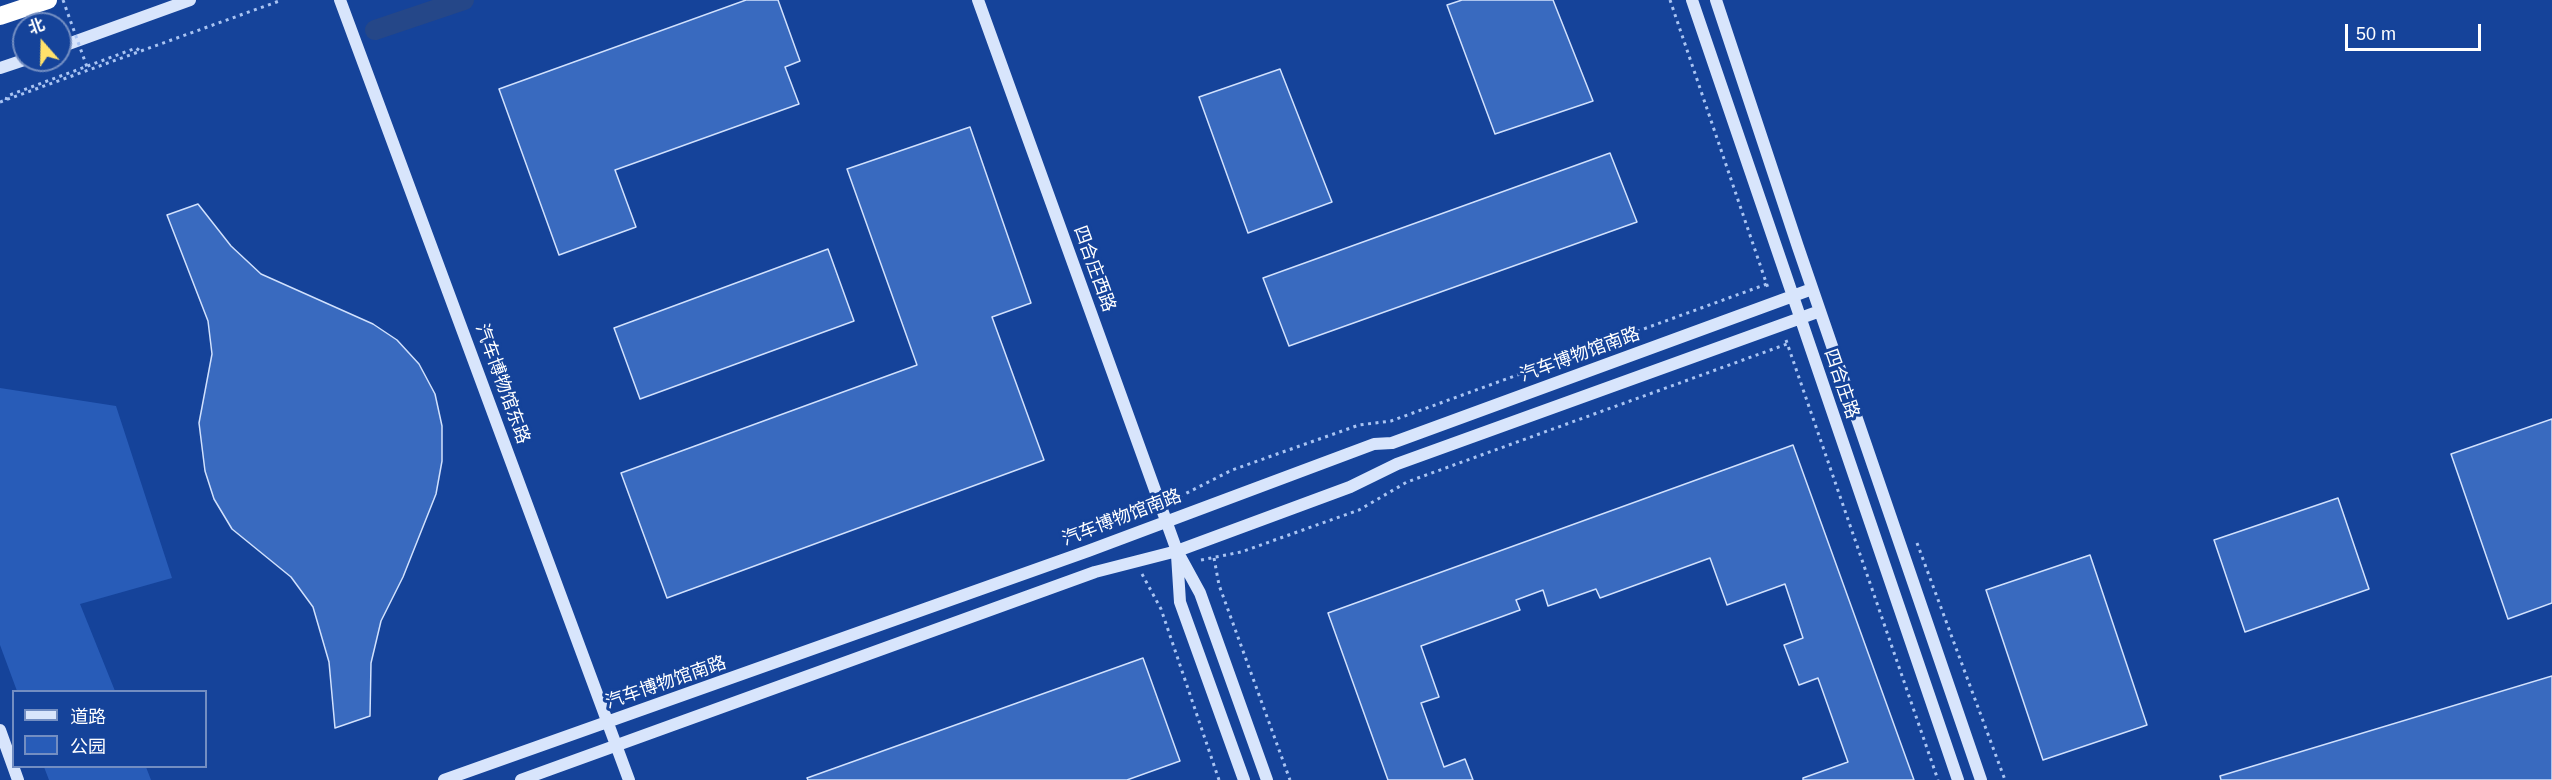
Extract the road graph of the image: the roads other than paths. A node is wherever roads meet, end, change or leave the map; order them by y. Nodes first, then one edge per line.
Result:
1 (48, 0) edge
2 (190, 0) edge
3 (340, 0) edge
4 (978, 0) edge
5 (1692, 0) edge
6 (1716, 0) edge
7 (0, 16) edge
8 (72, 43) edge
9 (1812, 289) junction
10 (1792, 296) junction
11 (1820, 311) junction
12 (1799, 318) junction
13 (1166, 521) junction
14 (1177, 551) junction
15 (608, 722) junction
16 (0, 730) edge
17 (617, 747) junction
18 (12, 763) edge
19 (444, 780) edge
20 (521, 780) edge
21 (629, 780) edge
22 (1244, 780) edge
23 (1267, 780) edge
24 (1958, 780) edge
25 (1981, 780) edge

1 - 7 highway
2 - 8 street
3 - 15 street, 汽车博物馆东路
4 - 13 street, 四合庄西路
5 - 10 street, 四合庄路
6 - 9 street, 四合庄路
9 - 10 street, 汽车博物馆南路
9 - 11 street, 四合庄路
10 - 12 street, 四合庄路
10 - 13 street, 汽车博物馆南路
11 - 12 street
11 - 25 street, 四合庄路
12 - 14 street
12 - 24 street, 四合庄路
13 - 14 street, 四合庄西路
13 - 15 street, 汽车博物馆南路
14 - 17 street
14 - 22 street, 四合庄西路
14 - 23 street, 四合庄西路
15 - 17 street, 汽车博物馆东路
15 - 19 street, 汽车博物馆南路
16 - 18 street
17 - 20 street
17 - 21 street, 汽车博物馆东路

